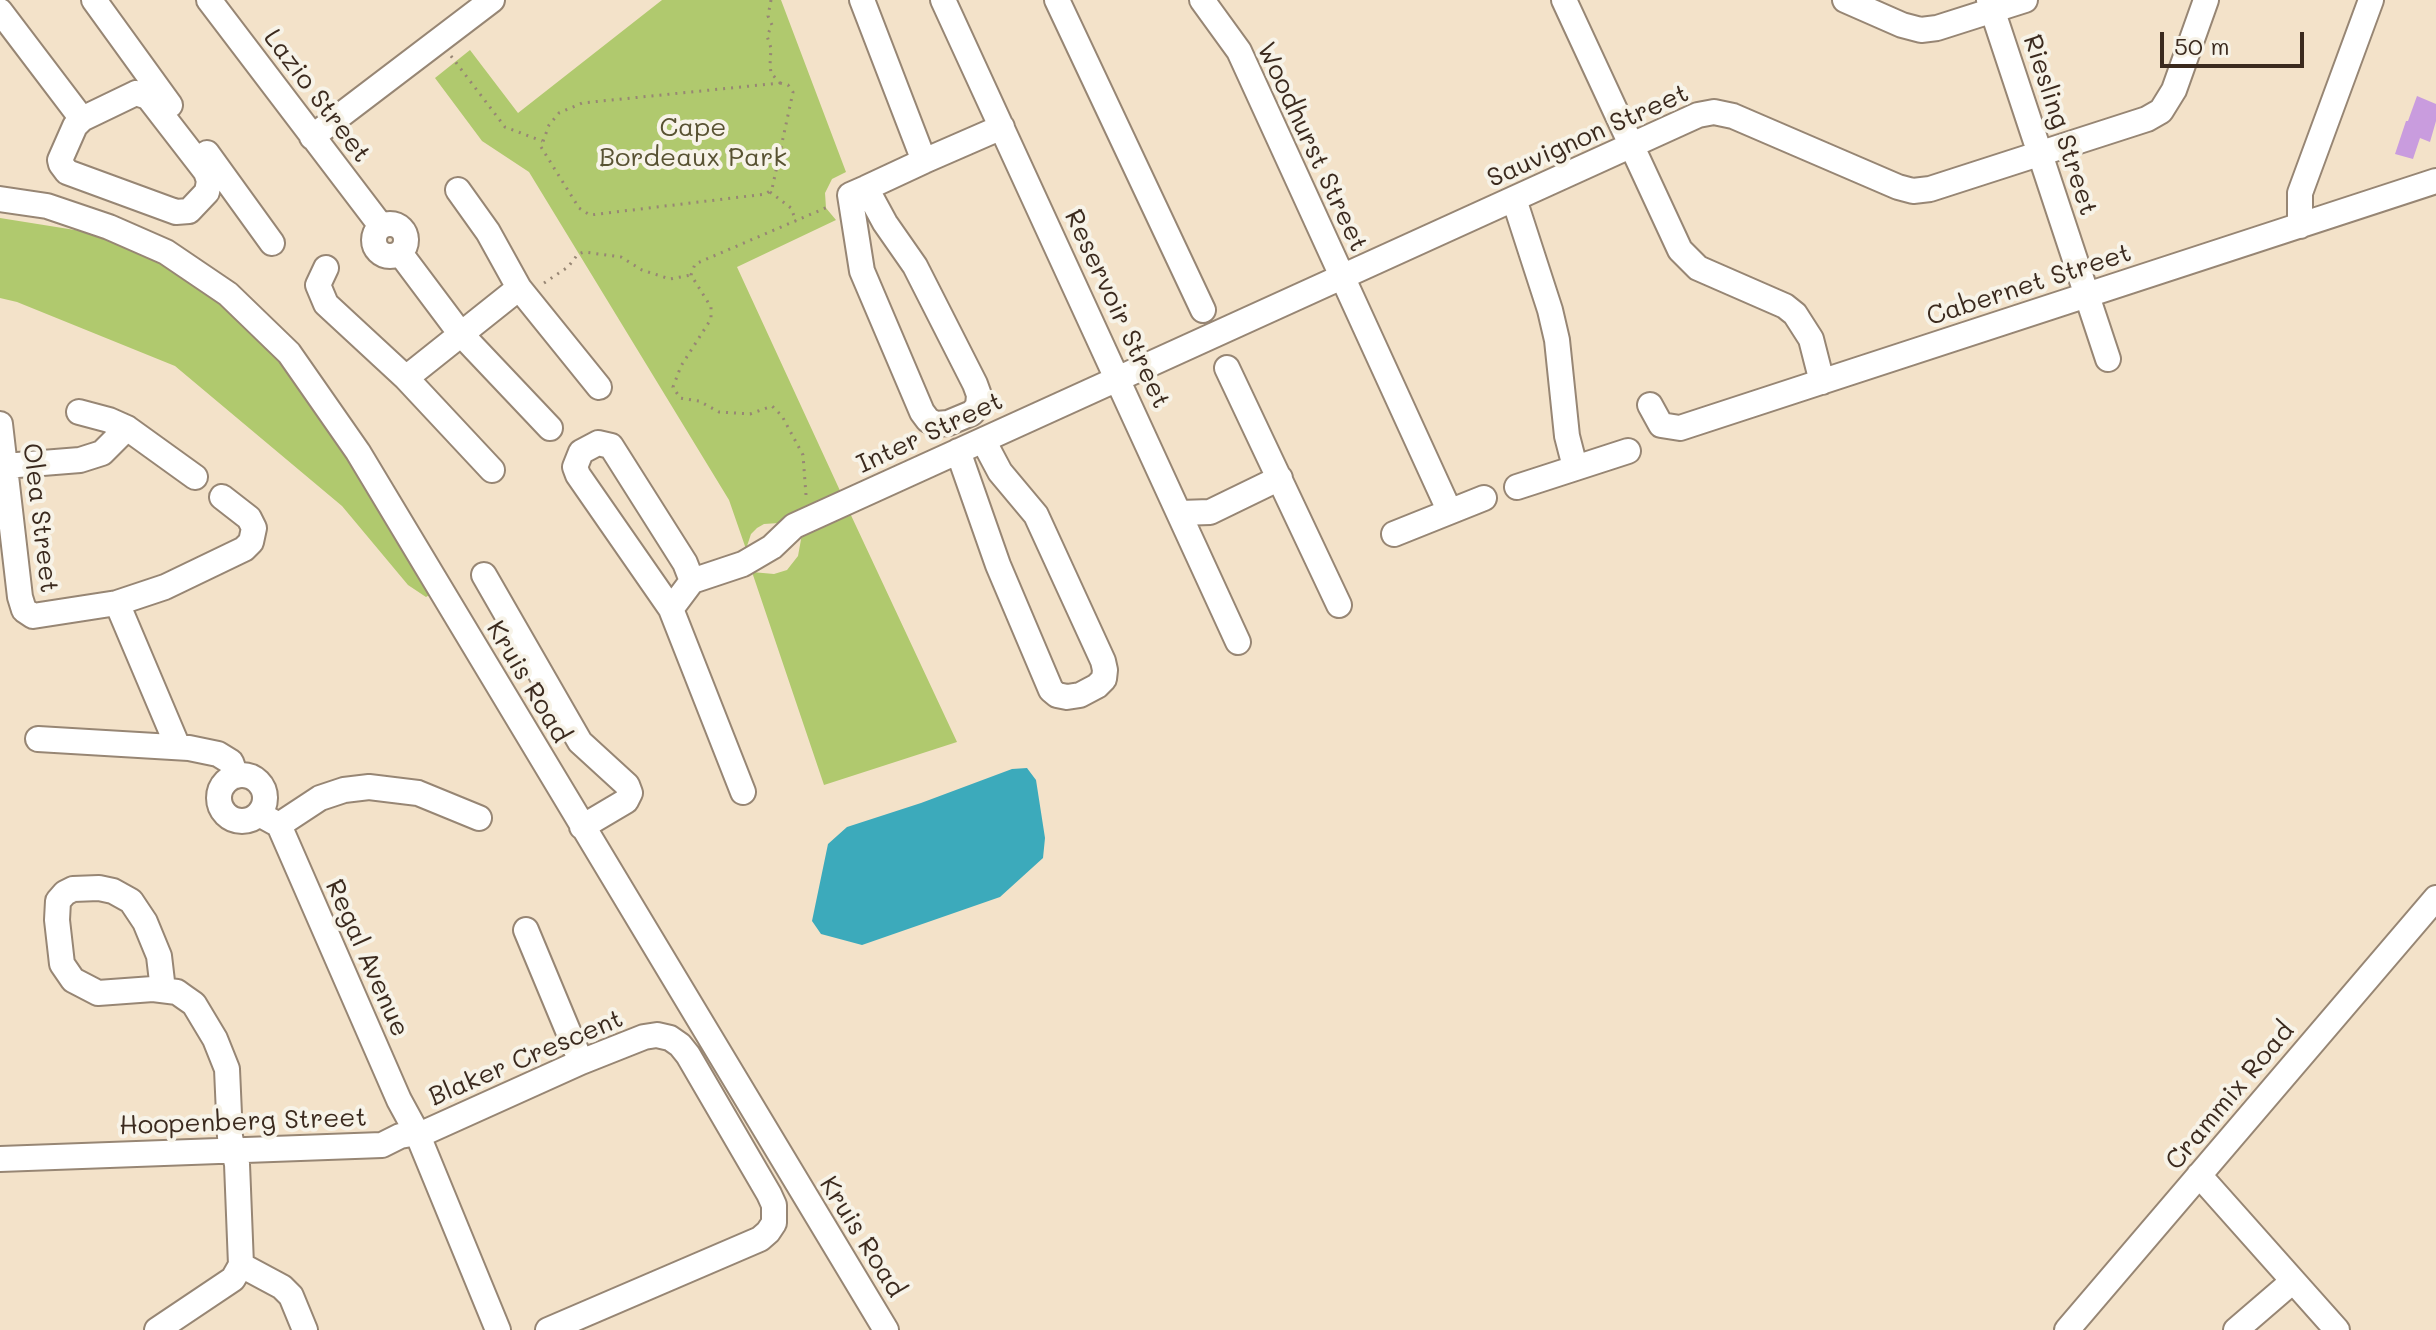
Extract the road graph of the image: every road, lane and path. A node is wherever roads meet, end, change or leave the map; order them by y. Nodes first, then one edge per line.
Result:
1 (94, 0) edge
2 (209, 0) edge
3 (492, 0) edge
4 (771, 0) edge
5 (862, 0) edge
6 (943, 0) edge
7 (1057, 0) edge
8 (1202, 0) edge
9 (1845, 0) edge
10 (2025, 0) edge
11 (2206, 0) edge
12 (2371, 0) edge
13 (1572, 2) edge
14 (1990, 6) edge
15 (0, 11) edge
16 (439, 41) junction
17 (780, 83) junction
18 (82, 119) junction
19 (1002, 127) junction
20 (312, 137) junction
21 (542, 141) junction
22 (1632, 146) junction
23 (2040, 154) junction
24 (924, 161) junction
25 (2436, 181) edge
26 (458, 190) dead end
27 (770, 192) junction
28 (858, 192) junction
29 (0, 199) edge
30 (1514, 199) junction
31 (824, 209) dead end
32 (796, 221) junction
33 (2300, 226) junction
34 (272, 243) dead end
35 (326, 268) dead end
36 (691, 275) junction
37 (1342, 278) junction
38 (543, 283) dead end
39 (519, 288) junction
40 (2087, 295) junction
41 (1203, 310) dead end
42 (460, 333) junction
43 (2108, 359) dead end
44 (1227, 368) dead end
45 (406, 378) junction
46 (1118, 380) junction
47 (1822, 382) junction
48 (599, 387) dead end
49 (1650, 405) dead end
50 (79, 412) dead end
51 (0, 424) edge
52 (127, 428) junction
53 (550, 428) dead end
54 (983, 440) junction
55 (958, 451) junction
56 (1628, 451) dead end
57 (5, 466) junction
58 (1575, 467) junction
59 (492, 470) dead end
60 (195, 477) dead end
61 (1280, 478) junction
62 (1517, 487) dead end
63 (1015, 490) junction
64 (222, 497) dead end
65 (1484, 498) dead end
66 (809, 504) dead end
67 (976, 510) junction
68 (1449, 510) junction
69 (1180, 513) junction
70 (1394, 534) dead end
71 (484, 575) dead end
72 (692, 581) junction
73 (117, 603) junction
74 (1339, 605) dead end
75 (671, 609) junction
76 (1238, 642) dead end
77 (38, 739) dead end
78 (190, 748) junction
79 (236, 776) junction
80 (743, 792) dead end
81 (479, 818) dead end
82 (269, 820) junction
83 (582, 827) junction
84 (2436, 898) edge
85 (526, 930) dead end
86 (163, 990) junction
87 (581, 1062) junction
88 (417, 1133) junction
89 (233, 1150) junction
90 (0, 1159) edge
91 (2199, 1175) junction
92 (241, 1265) junction
93 (2293, 1281) junction
94 (157, 1330) edge
95 (305, 1330) edge
96 (498, 1330) edge
97 (548, 1330) edge
98 (886, 1330) edge
99 (2067, 1330) edge
100 (2236, 1330) edge
101 (2337, 1330) edge

1 - 34 street
2 - 20 street, Lazio Street
3 - 16 street
4 - 17 path
5 - 24 street
6 - 19 street, Reservoir Street
7 - 41 street
8 - 37 street, Woodhurst Street
9 - 14 street
10 - 14 street
11 - 23 street, Sauvignon Street
12 - 33 street
13 - 22 street
14 - 23 street, Riesling Street
15 - 18 street
16 - 20 street
16 - 21 path
17 - 21 path
17 - 27 path
18 - 18 street
19 - 24 street
19 - 46 street, Reservoir Street
20 - 42 street, Lazio Street
21 - 27 path
22 - 23 street, Sauvignon Street
22 - 30 street, Sauvignon Street
22 - 47 street
23 - 40 street, Riesling Street
24 - 28 street
25 - 33 street, Cabernet Street
26 - 39 street
27 - 32 path
28 - 28 street
29 - 83 street, Kruis Road
30 - 37 street, Sauvignon Street
30 - 58 street
31 - 32 path
32 - 36 path
33 - 40 street, Cabernet Street
35 - 45 street
36 - 38 path
36 - 66 path
37 - 46 street, Sauvignon Street
37 - 68 street, Woodhurst Street
39 - 42 street
39 - 48 street
40 - 43 street, Riesling Street
40 - 47 street, Cabernet Street
42 - 45 street
42 - 53 street
44 - 61 street
45 - 59 street
46 - 54 street, Inter Street
46 - 69 street, Reservoir Street
47 - 49 street, Cabernet Street
50 - 52 street
51 - 57 street, Olea Street
52 - 57 street
52 - 60 street
54 - 55 street, Inter Street
54 - 63 street
55 - 67 street
55 - 72 street, Inter Street
56 - 58 street
57 - 73 street, Olea Street
58 - 62 street
61 - 69 street
61 - 74 street
63 - 67 street
63 - 67 street
64 - 73 street, Olea Street
65 - 68 street
68 - 70 street
69 - 76 street, Reservoir Street
71 - 83 street
72 - 75 street
72 - 75 street
73 - 78 street
75 - 80 street
77 - 78 street
78 - 79 street
79 - 82 street, Regal Avenue
79 - 82 street
81 - 82 street
82 - 88 street, Regal Avenue
83 - 98 street, Kruis Road
84 - 91 street, Crammix Road
85 - 87 street
86 - 86 street
86 - 89 street
87 - 88 street, Blaker Crescent
87 - 97 street, Blaker Crescent
88 - 89 street, Hoopenberg Street
88 - 96 street
89 - 90 street, Hoopenberg Street
89 - 92 street
91 - 93 street
91 - 99 street, Crammix Road
92 - 94 street
92 - 95 street
93 - 100 street
93 - 101 street

